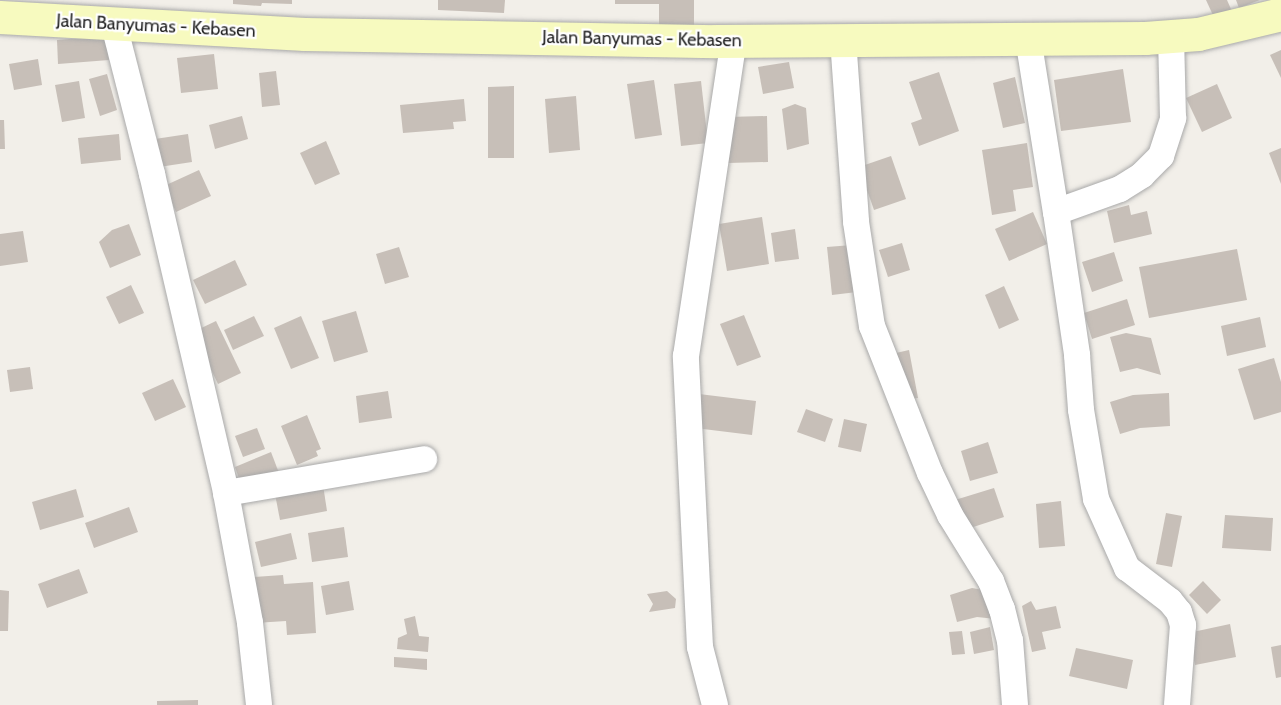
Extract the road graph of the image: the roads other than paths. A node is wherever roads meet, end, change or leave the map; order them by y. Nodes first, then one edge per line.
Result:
1 (1281, 14) edge
2 (0, 17) edge
3 (114, 25) junction
4 (1171, 37) junction
5 (1028, 38) junction
6 (843, 39) junction
7 (734, 40) junction
8 (1056, 212) junction
9 (424, 459) dead end
10 (226, 493) junction
11 (259, 705) edge
12 (715, 705) edge
13 (1015, 705) edge
14 (1177, 705) edge

1 - 4 main road, Jalan Banyumas - Kebasen
2 - 3 main road, Jalan Banyumas - Kebasen
3 - 7 main road, Jalan Banyumas - Kebasen
3 - 10 street
4 - 5 main road, Jalan Banyumas - Kebasen
4 - 8 street
5 - 6 main road, Jalan Banyumas - Kebasen
5 - 8 street
6 - 7 main road, Jalan Banyumas - Kebasen
6 - 13 street
7 - 12 street
8 - 14 street
9 - 10 street
10 - 11 street

